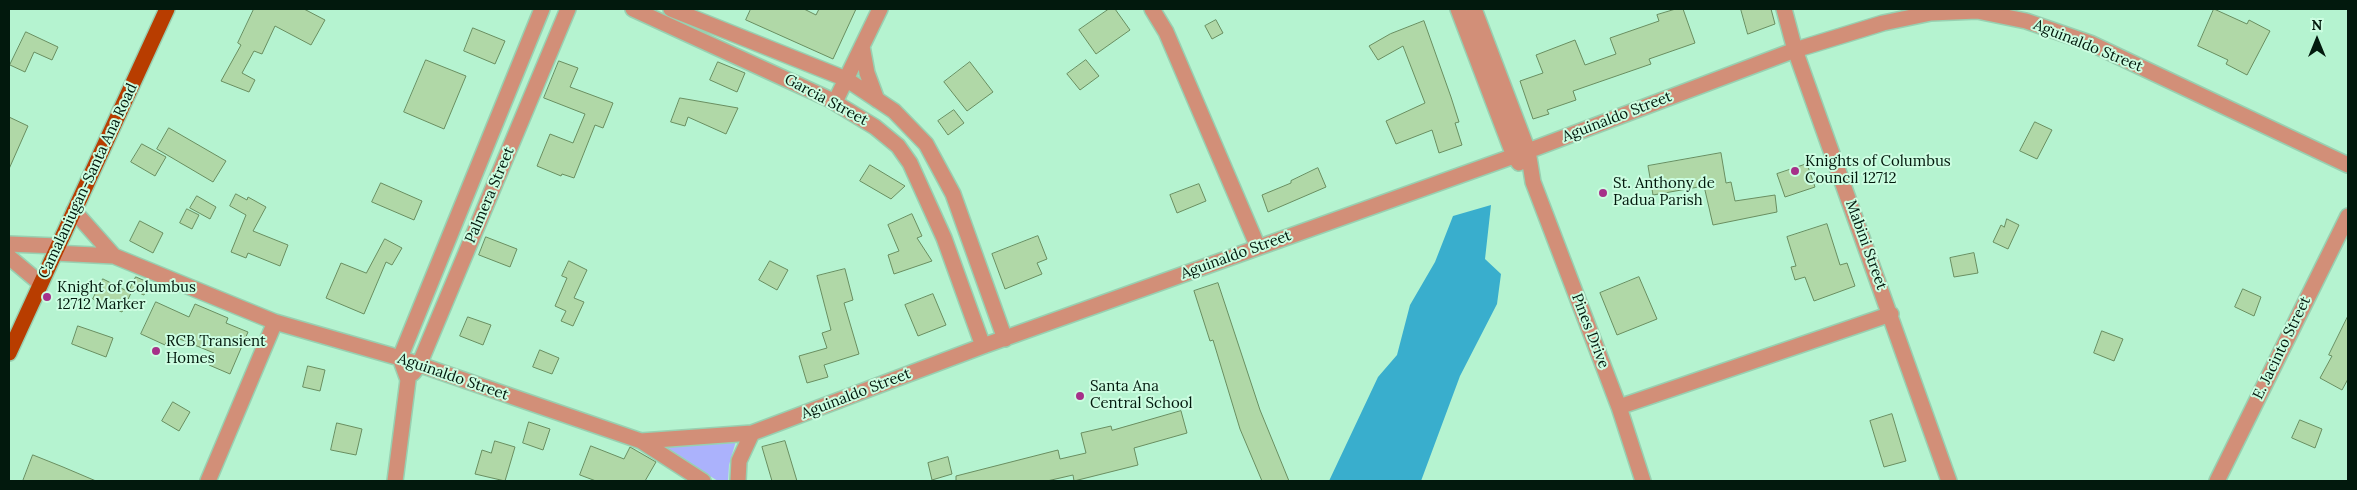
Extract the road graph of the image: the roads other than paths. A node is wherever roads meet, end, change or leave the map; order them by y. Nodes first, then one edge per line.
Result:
1 (167, 9) edge
2 (542, 9) edge
3 (568, 9) edge
4 (633, 9) edge
5 (671, 9) edge
6 (880, 9) edge
7 (1152, 9) edge
8 (1458, 9) edge
9 (1474, 9) edge
10 (1784, 9) edge
11 (862, 46) junction
12 (1795, 50) junction
13 (846, 80) junction
14 (877, 100) junction
15 (835, 102) junction
16 (1521, 154) junction
17 (2348, 165) edge
18 (74, 211) junction
19 (2348, 216) edge
20 (9, 244) edge
21 (1258, 247) junction
22 (56, 249) junction
23 (114, 256) junction
24 (9, 257) edge
25 (40, 283) junction
26 (1891, 314) junction
27 (275, 322) junction
28 (1005, 339) junction
29 (983, 346) junction
30 (9, 353) edge
31 (400, 358) junction
32 (419, 365) junction
33 (408, 380) junction
34 (1619, 407) junction
35 (752, 432) junction
36 (641, 441) junction
37 (208, 481) edge
38 (395, 481) edge
39 (703, 481) edge
40 (738, 481) edge
41 (1643, 481) edge
42 (1949, 481) edge
43 (2217, 481) edge

1 - 18 main road, Camalaniugan-Santa Ana Road
2 - 31 street, Palmera Street
3 - 32 street, Palmera Street
4 - 15 street, Garcia Street
5 - 13 street, Garcia Street
6 - 11 street
7 - 21 street
8 - 16 street, Pines Drive
9 - 16 street, Pines Drive
10 - 12 street, Mabini Street
11 - 13 street
11 - 14 street
12 - 16 street, Aguinaldo Street
12 - 17 street, Aguinaldo Street
12 - 26 street, Mabini Street
13 - 14 street, Garcia Street
13 - 15 street
14 - 28 street, Garcia Street
15 - 29 street, Garcia Street
16 - 21 street, Aguinaldo Street
16 - 34 street, Pines Drive
18 - 22 main road, Camalaniugan-Santa Ana Road
18 - 23 street, Aguinaldo Street
19 - 43 street, E. Jacinto Street
20 - 22 street, Aguinaldo Street
21 - 28 street, Aguinaldo Street
22 - 23 street, Aguinaldo Street
22 - 25 main road, Camalaniugan-Santa Ana Road
23 - 27 street, Aguinaldo Street
24 - 25 street
25 - 30 main road, Camalaniugan-Santa Ana Road
26 - 34 street
26 - 42 street, Mabini Street
27 - 31 street, Aguinaldo Street
27 - 37 street
28 - 29 street, Aguinaldo Street
29 - 35 street, Aguinaldo Street
31 - 32 street, Aguinaldo Street
31 - 33 street, Palmera Street
32 - 33 street, Palmera Street
32 - 36 street, Aguinaldo Street
33 - 38 street, Palmera Street
34 - 41 street, Pines Drive
35 - 36 street, Aguinaldo Street
35 - 40 street
36 - 39 street

